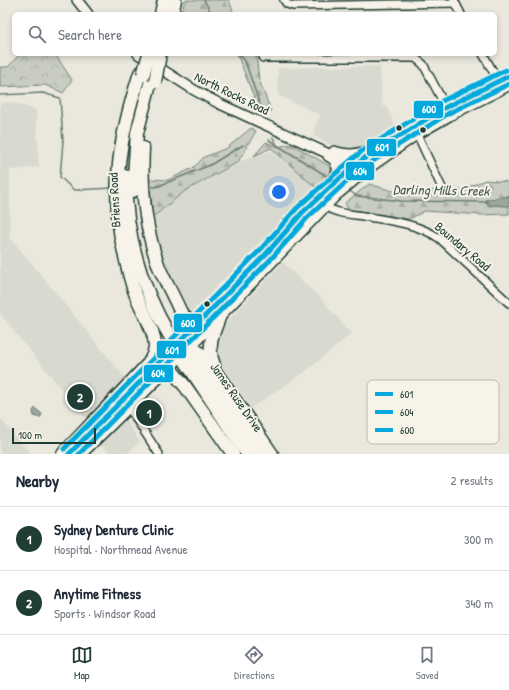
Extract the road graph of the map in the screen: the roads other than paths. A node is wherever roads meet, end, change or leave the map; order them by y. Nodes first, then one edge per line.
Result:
1 (77, 0) edge
2 (164, 0) edge
3 (175, 0) edge
4 (454, 1) edge
5 (286, 2) edge
6 (86, 12) edge
7 (161, 12) edge
8 (172, 12) edge
9 (460, 12) edge
10 (141, 56) edge
11 (149, 56) edge
12 (159, 56) edge
13 (484, 56) edge
14 (263, 58) dead end
15 (509, 76) edge
16 (147, 77) junction
17 (503, 85) edge
18 (448, 111) junction
19 (417, 134) junction
20 (386, 144) junction
21 (319, 149) junction
22 (355, 166) junction
23 (130, 172) junction
24 (362, 173) junction
25 (337, 177) junction
26 (442, 188) dead end
27 (330, 191) junction
28 (130, 206) junction
29 (325, 206) junction
30 (509, 303) edge
31 (180, 312) junction
32 (221, 313) junction
33 (202, 318) junction
34 (148, 322) junction
35 (182, 348) junction
36 (215, 369) junction
37 (185, 386) junction
38 (129, 408) junction
39 (63, 454) edge
40 (69, 454) edge
41 (81, 454) edge
42 (159, 454) edge
43 (233, 454) edge
44 (247, 454) edge
45 (260, 454) edge
46 (272, 454) edge

1 - 6 main road
2 - 7 highway
3 - 8 highway
4 - 5 street
4 - 9 street
10 - 21 main road, North Rocks Road
11 - 16 highway, bridge
12 - 16 highway, bridge
13 - 17 street
14 - 18 street
15 - 17 main road
16 - 23 highway
17 - 18 main road
18 - 19 main road
18 - 20 main road
19 - 24 main road
19 - 26 street
20 - 21 main road, North Rocks Road
20 - 22 main road
21 - 22 main road, North Rocks Road
21 - 25 main road
22 - 24 main road, North Rocks Road
22 - 25 main road
23 - 28 highway, Briens Road
23 - 28 highway
24 - 27 main road
25 - 27 main road
27 - 29 main road
27 - 33 main road
28 - 31 highway
28 - 34 highway
28 - 35 highway, Briens Road
29 - 30 street, Boundary Road
29 - 32 main road
31 - 33 highway
31 - 35 highway
32 - 35 main road
32 - 36 highway
33 - 35 main road
34 - 35 highway
34 - 39 highway
35 - 36 highway
35 - 37 highway
35 - 37 highway
35 - 38 main road
35 - 40 main road
35 - 44 highway, Briens Road
35 - 45 highway, James Ruse Drive
36 - 46 highway
37 - 43 highway
38 - 41 main road
38 - 42 street

